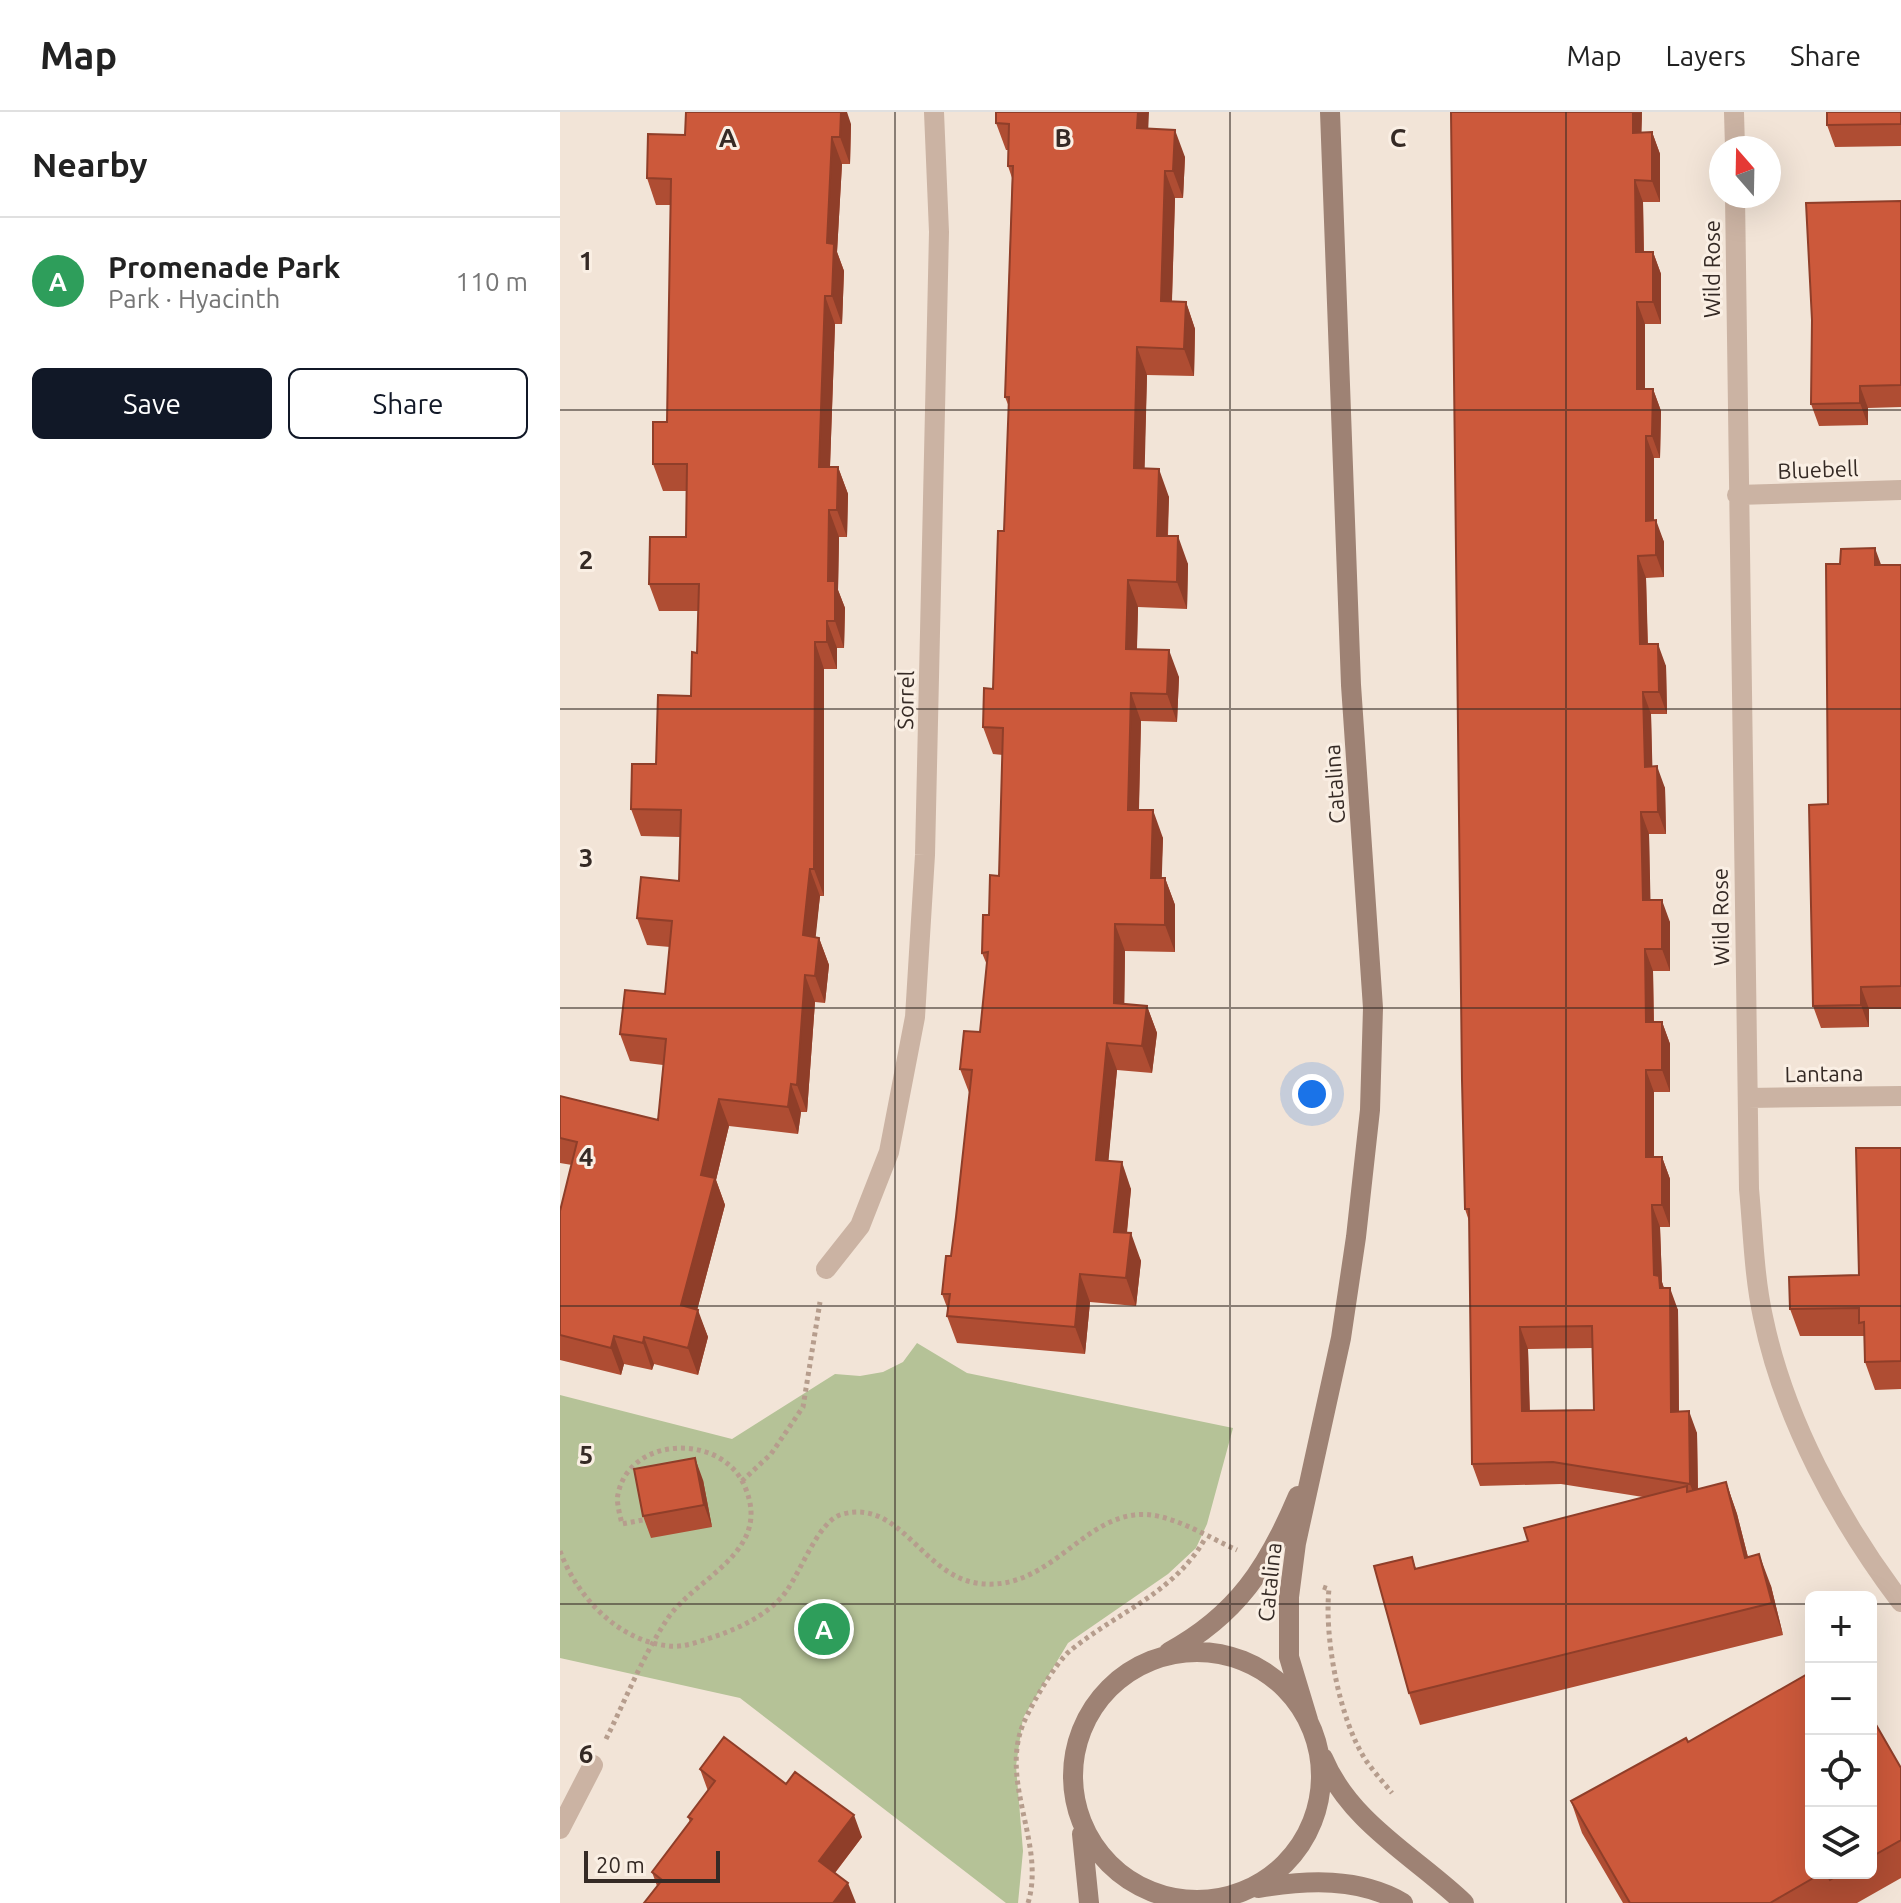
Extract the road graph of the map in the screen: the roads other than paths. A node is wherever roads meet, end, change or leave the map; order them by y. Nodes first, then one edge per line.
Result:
1 (934, 112) edge
2 (1330, 112) edge
3 (1734, 112) edge
4 (1735, 136) edge
5 (1735, 208) edge
6 (1901, 490) edge
7 (1737, 495) junction
8 (1901, 1096) edge
9 (1748, 1098) junction
10 (826, 1269) road end
11 (1317, 1447) junction
12 (1901, 1602) edge
13 (1157, 1658) junction
14 (1308, 1720) junction
15 (1316, 1742) junction
16 (593, 1765) road end
17 (1081, 1822) junction
18 (560, 1829) edge
19 (1247, 1890) junction
20 (1218, 1900) edge
21 (1089, 1903) edge
22 (1403, 1903) edge
23 (1464, 1903) edge

1 - 10 street, Sorrel
2 - 11 street, Catalina
3 - 4 street
5 - 7 street, Wild Rose
6 - 7 street, Bluebell
7 - 9 street, Wild Rose
8 - 9 street, Lantana
9 - 12 street, Wild Rose
11 - 13 street, Catalina
11 - 14 street, Catalina
13 - 14 street
13 - 17 street
14 - 15 street
15 - 19 street
15 - 23 street
16 - 18 street
17 - 20 street
17 - 21 street
19 - 20 street
19 - 22 street

